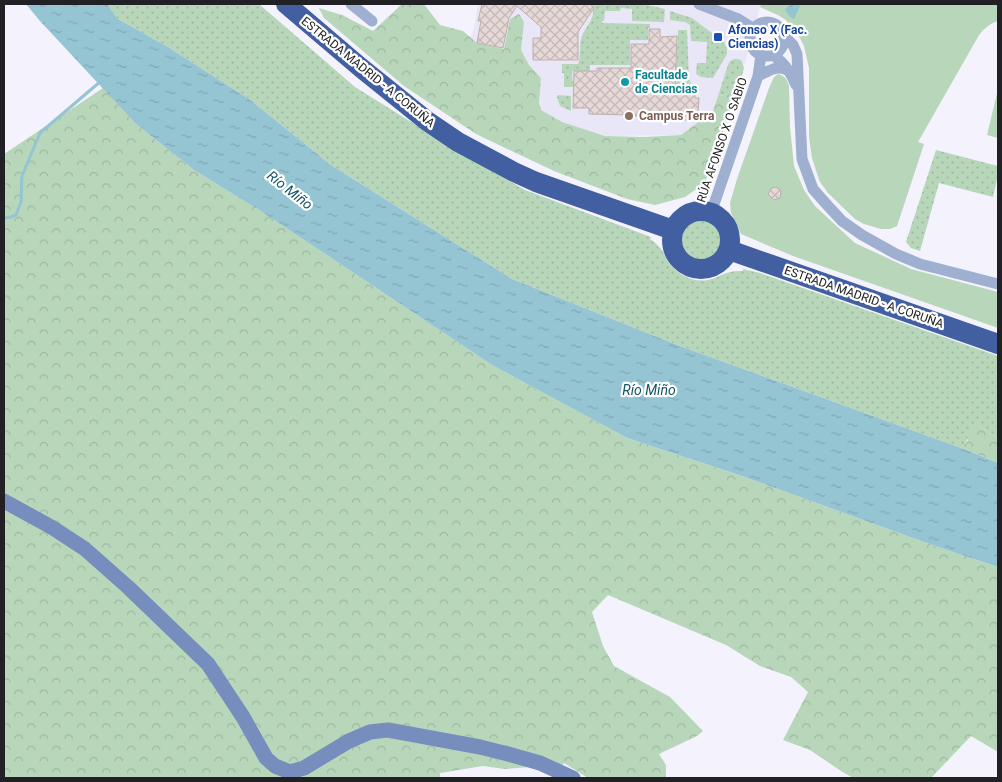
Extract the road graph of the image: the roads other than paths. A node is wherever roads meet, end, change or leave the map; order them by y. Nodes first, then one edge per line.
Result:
1 (286, 4) edge
2 (351, 4) edge
3 (699, 4) edge
4 (372, 21) dead end
5 (754, 29) junction
6 (785, 37) junction
7 (767, 55) junction
8 (791, 72) junction
9 (758, 76) junction
10 (799, 90) junction
11 (711, 213) junction
12 (673, 230) junction
13 (729, 250) junction
14 (998, 284) edge
15 (998, 344) edge
16 (4, 500) edge
17 (573, 778) edge

1 - 12 highway, ESTRADA MADRID - A CORUÑA
2 - 4 street
3 - 5 street
5 - 6 street
5 - 7 street
6 - 7 street, RÚA AFONSO X O SABIO
6 - 10 street
7 - 8 street
7 - 9 street, RÚA AFONSO X O SABIO
8 - 9 street, RÚA AFONSO X O SABIO
8 - 10 street
9 - 11 street, RÚA AFONSO X O SABIO
10 - 14 street
11 - 12 highway
11 - 13 highway
12 - 13 highway
13 - 15 highway, ESTRADA MADRID - A CORUÑA
16 - 17 street

